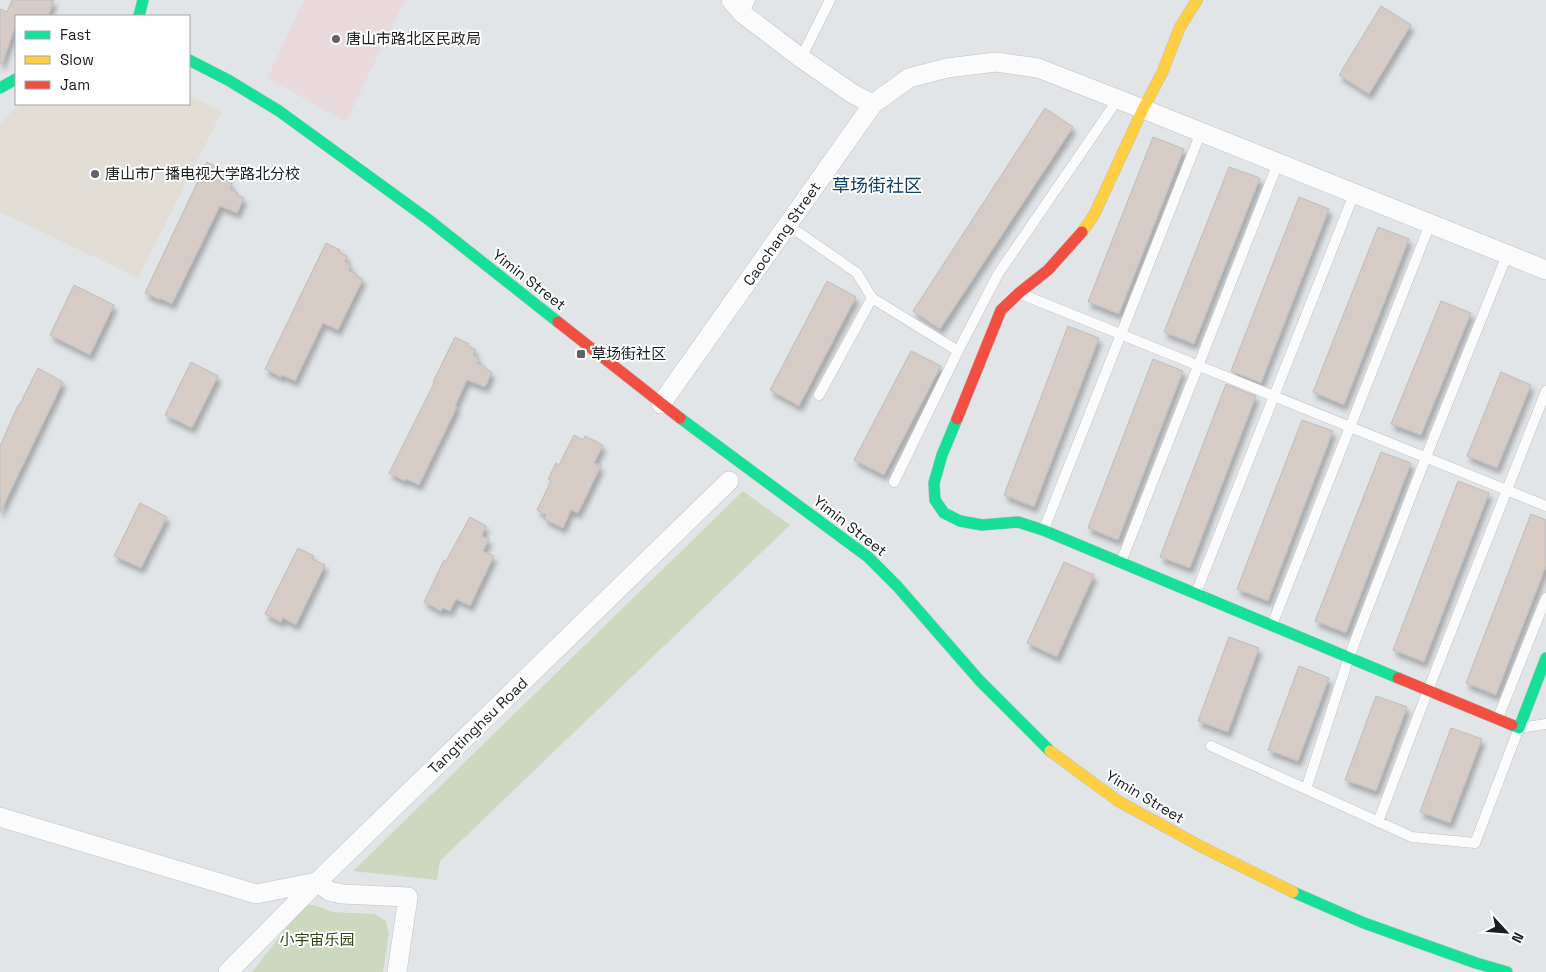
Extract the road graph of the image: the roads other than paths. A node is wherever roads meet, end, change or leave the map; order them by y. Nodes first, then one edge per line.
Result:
1 (143, 0) edge
2 (830, 0) edge
3 (1197, 0) edge
4 (741, 5) edge
5 (139, 15) edge
6 (801, 58) junction
7 (190, 61) edge
8 (1118, 99) junction
9 (873, 104) junction
10 (1143, 109) junction
11 (1201, 132) junction
12 (1278, 163) junction
13 (1354, 194) junction
14 (1430, 224) junction
15 (788, 225) junction
16 (1507, 254) junction
17 (1546, 270) edge
18 (1019, 293) junction
19 (872, 298) junction
20 (1120, 334) junction
21 (958, 351) junction
22 (1199, 366) junction
23 (1546, 391) edge
24 (819, 395) dead end
25 (1274, 396) junction
26 (661, 404) junction
27 (1350, 427) junction
28 (1426, 458) junction
29 (730, 481) dead end
30 (894, 482) dead end
31 (1507, 490) junction
32 (1546, 506) edge
33 (1043, 530) junction
34 (1121, 562) junction
35 (1196, 594) junction
36 (1546, 598) edge
37 (1272, 625) junction
38 (1349, 657) junction
39 (1546, 658) edge
40 (1428, 690) junction
41 (1497, 719) junction
42 (1546, 724) edge
43 (1519, 728) junction
44 (1211, 746) dead end
45 (1306, 789) junction
46 (0, 817) edge
47 (1378, 822) junction
48 (317, 882) junction
49 (1476, 963) junction
50 (228, 972) edge
51 (397, 972) edge
52 (1465, 972) edge
53 (1507, 972) edge

1 - 5 street
2 - 6 lane
3 - 10 street
4 - 6 street
6 - 9 street
7 - 26 street, Yimin Street
8 - 9 street, Caochang Street
8 - 10 street, Caochang Street
8 - 21 lane
9 - 15 street, Caochang Street
10 - 11 street, Caochang Street
10 - 18 street
11 - 12 street, Caochang Street
11 - 20 lane
12 - 13 street, Caochang Street
12 - 22 lane
13 - 14 street, Caochang Street
13 - 25 lane
14 - 16 street, Caochang Street
14 - 27 lane
15 - 19 lane
15 - 26 street, Caochang Street
16 - 17 street, Caochang Street
16 - 28 lane
18 - 20 lane
18 - 33 street
19 - 21 lane
19 - 24 lane
20 - 22 lane
20 - 33 lane
21 - 30 lane
22 - 25 lane
22 - 34 lane
23 - 31 lane
25 - 27 lane
25 - 35 lane
26 - 49 street, Yimin Street
27 - 28 lane
27 - 37 lane
28 - 31 lane
28 - 38 lane
29 - 48 street, Tangtinghsu Road
31 - 32 lane
31 - 40 lane
33 - 34 street
34 - 35 street
35 - 37 street
36 - 41 lane
37 - 38 street
38 - 40 street
38 - 45 lane
39 - 43 street
40 - 41 street
40 - 47 lane
41 - 43 street
42 - 43 lane
43 - 47 lane
44 - 45 lane
45 - 47 lane
46 - 48 street
48 - 50 street, Tangtinghsu Road
48 - 51 street
49 - 52 lane
49 - 53 street, Yimin Street

